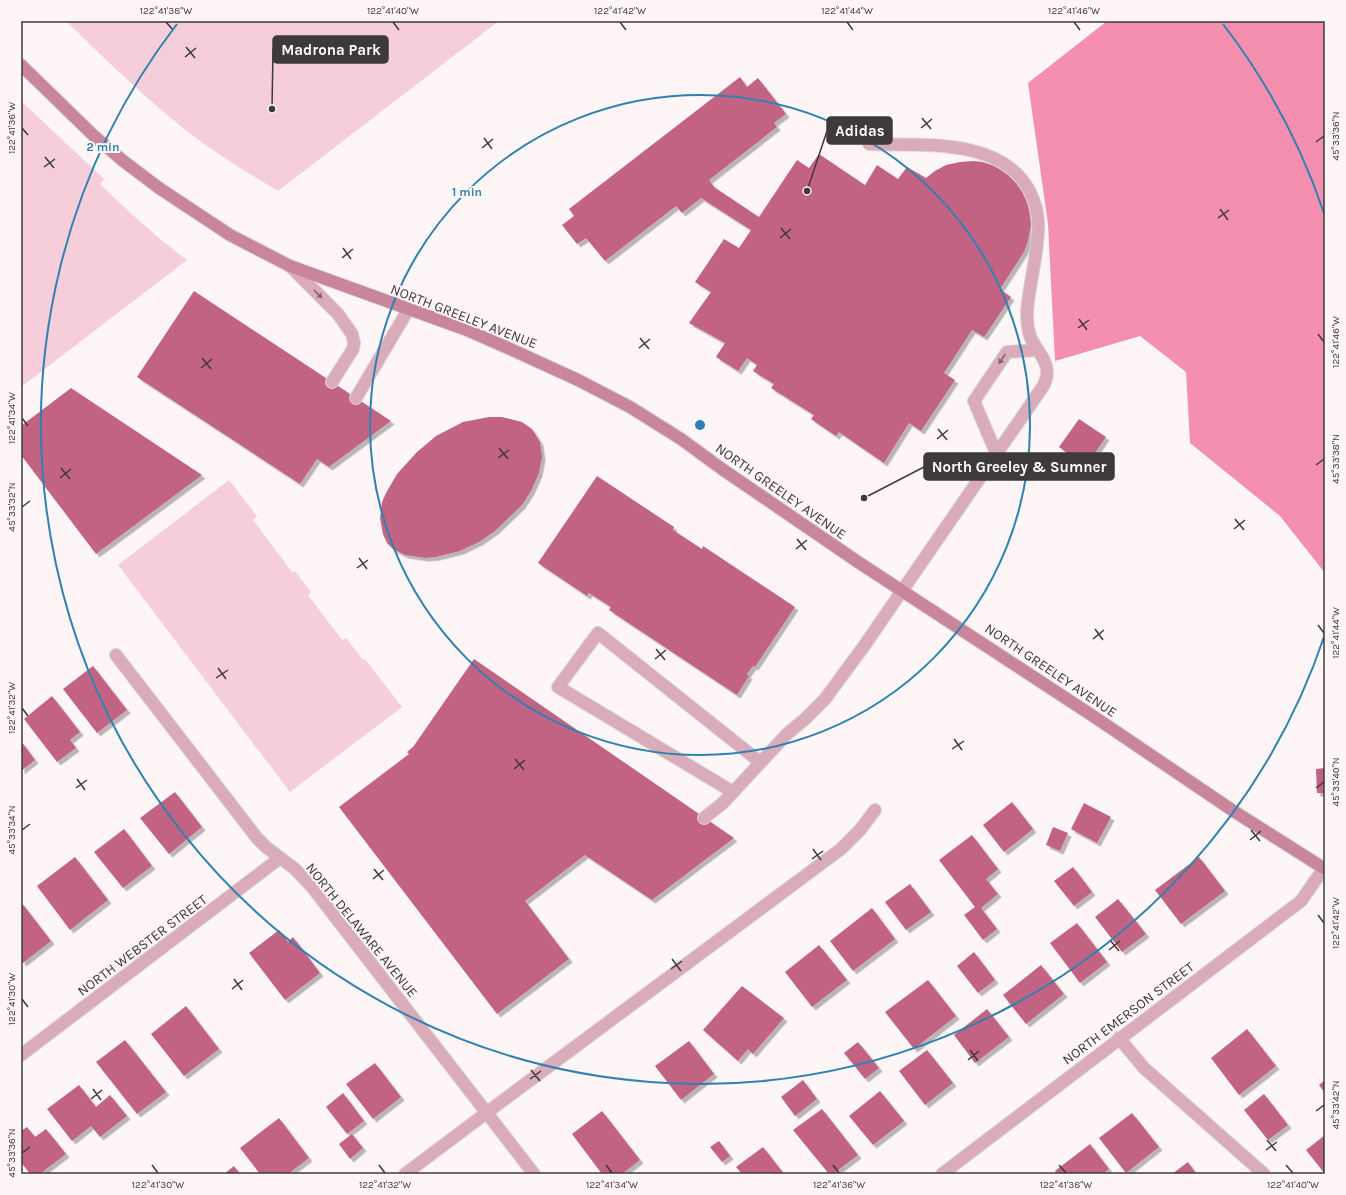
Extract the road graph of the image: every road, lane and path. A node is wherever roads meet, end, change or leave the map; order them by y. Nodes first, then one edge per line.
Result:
1 (21, 65) edge
2 (869, 144) dead end
3 (290, 266) junction
4 (408, 310) junction
5 (1037, 350) junction
6 (332, 382) dead end
7 (356, 398) dead end
8 (996, 454) junction
9 (902, 590) junction
10 (116, 655) dead end
11 (760, 762) junction
12 (733, 792) junction
13 (875, 810) dead end
14 (704, 818) dead end
15 (280, 858) junction
16 (1324, 869) edge
17 (1119, 1038) junction
18 (21, 1055) edge
19 (486, 1113) junction
20 (406, 1174) edge
21 (534, 1174) edge
22 (942, 1174) edge
23 (1264, 1174) edge

1 - 3 main road, NORTH GREELEY AVENUE
2 - 5 street
3 - 4 main road, NORTH GREELEY AVENUE
3 -> 6 street
4 - 7 street
4 - 9 main road, NORTH GREELEY AVENUE
5 - 8 street
5 -> 8 street
8 - 9 street
9 - 11 street
9 - 16 main road, NORTH GREELEY AVENUE
10 - 15 street, NORTH DELAWARE AVENUE
11 - 12 street
11 - 12 street
12 - 14 street
13 - 19 street
15 - 18 street, NORTH WEBSTER STREET
15 - 19 street, NORTH DELAWARE AVENUE
16 - 17 street, NORTH EMERSON STREET
17 - 22 street, NORTH EMERSON STREET
17 - 23 street
19 - 20 street
19 - 21 street, NORTH DELAWARE AVENUE

